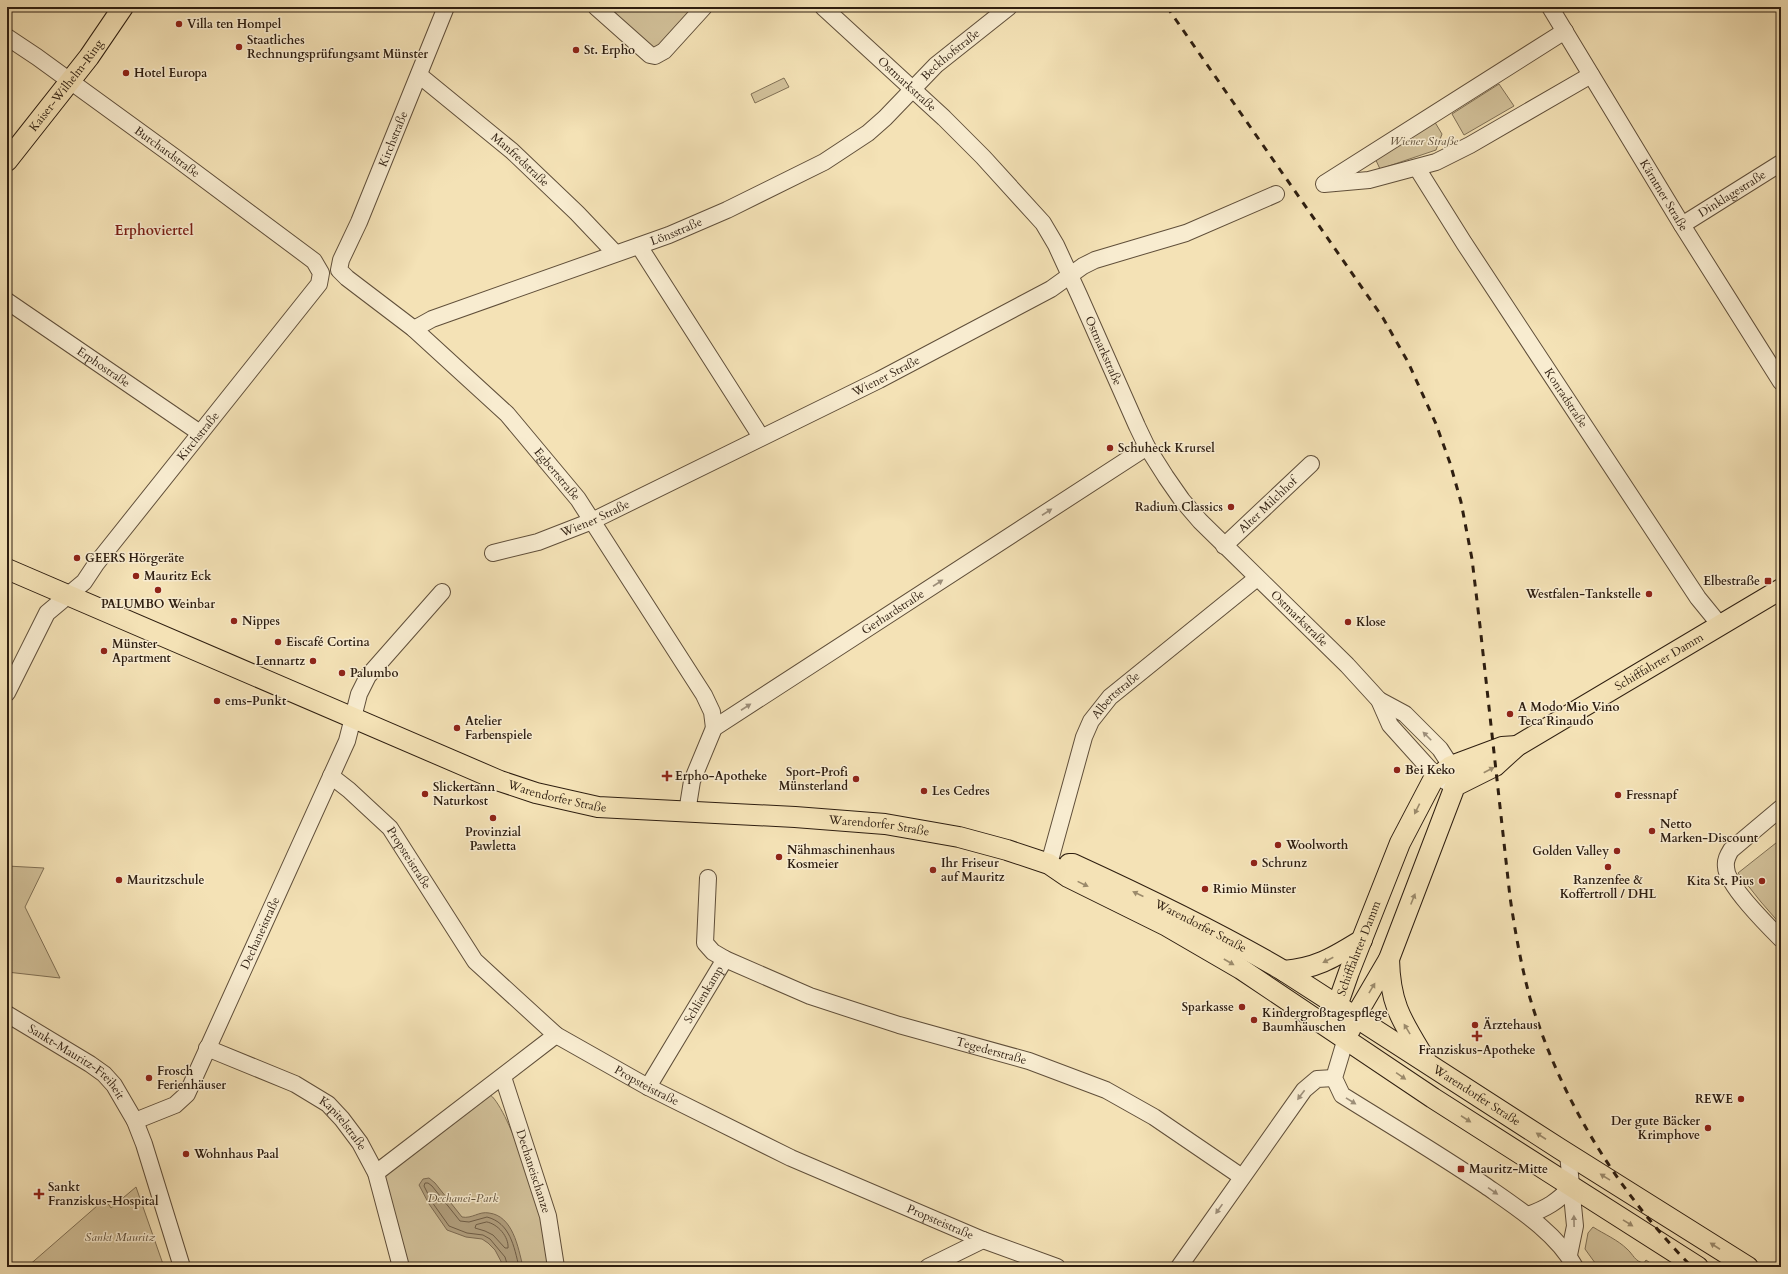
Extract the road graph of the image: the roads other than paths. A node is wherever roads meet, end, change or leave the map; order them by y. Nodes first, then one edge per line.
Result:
1 (123, 7) edge
2 (446, 7) edge
3 (596, 7) edge
4 (704, 7) edge
5 (823, 7) edge
6 (1009, 7) edge
7 (1550, 7) edge
8 (1565, 31) junction
9 (7, 37) edge
10 (419, 75) junction
11 (1591, 75) junction
12 (71, 81) junction
13 (913, 89) junction
14 (7, 161) edge
15 (1781, 163) edge
16 (1417, 168) junction
17 (1276, 194) dead end
18 (1682, 225) junction
19 (639, 246) junction
20 (614, 253) junction
21 (339, 270) joint
22 (321, 273) joint
23 (1070, 275) junction
24 (7, 301) edge
25 (414, 329) junction
26 (1779, 373) edge
27 (200, 433) junction
28 (761, 437) junction
29 (1147, 447) junction
30 (1311, 464) dead end
31 (592, 521) junction
32 (1224, 546) junction
33 (493, 553) dead end
34 (7, 569) edge
35 (1257, 578) junction
36 (1781, 590) edge
37 (442, 592) dead end
38 (69, 595) junction
39 (1720, 625) junction
40 (7, 693) edge
41 (1379, 700) junction
42 (354, 718) junction
43 (714, 728) junction
44 (1517, 746) junction
45 (1443, 771) junction
46 (330, 776) junction
47 (1455, 786) junction
48 (1781, 808) edge
49 (687, 812) junction
50 (1050, 864) junction
51 (708, 878) dead end
52 (1781, 939) edge
53 (1362, 940) junction
54 (725, 958) junction
55 (1389, 959) junction
56 (1284, 971) junction
57 (1337, 1006) junction
58 (7, 1014) edge
59 (1355, 1017) junction
60 (556, 1035) junction
61 (1346, 1038) junction
62 (207, 1048) junction
63 (1427, 1063) junction
64 (503, 1077) junction
65 (1334, 1078) junction
66 (648, 1087) junction
67 (135, 1121) junction
68 (1568, 1154) junction
69 (376, 1173) junction
70 (1242, 1177) junction
71 (1571, 1187) junction
72 (1528, 1215) junction
73 (983, 1240) junction
74 (1572, 1261) edge
75 (182, 1267) edge
76 (401, 1267) edge
77 (556, 1267) edge
78 (928, 1267) edge
79 (1057, 1267) edge
80 (1179, 1267) edge
81 (1698, 1267) edge
82 (1748, 1267) edge

1 - 12 main road, Kaiser-Wilhelm-Ring
2 - 10 street, Kirchstraße
3 - 4 street
5 - 13 street, Ostmarkstraße
6 - 13 street, Beckhofstraße
7 - 8 street, Kärntner Straße
8 - 11 street, Kärntner Straße
8 - 16 street
9 - 12 street, Burchardstraße
10 - 20 street, Manfredstraße
10 - 21 street, Kirchstraße
11 - 16 street
11 - 18 street, Kärntner Straße
12 - 14 main road, Kaiser-Wilhelm-Ring
12 - 22 street, Burchardstraße
13 - 19 street, Lönsstraße
13 - 23 street, Ostmarkstraße
15 - 18 street, Dinklagestraße
16 - 39 street, Konradstraße
17 - 23 street, Wiener Straße
18 - 26 street, Kärntner Straße
19 - 20 street, Lönsstraße
19 - 28 street
20 - 25 street, Lönsstraße
21 - 25 street, Egbertstraße
22 - 27 street, Kirchstraße
23 - 28 street, Wiener Straße
23 - 29 street, Ostmarkstraße
24 - 27 street, Erphostraße
25 - 31 street, Egbertstraße
27 - 38 street, Kirchstraße
28 - 31 street, Wiener Straße
29 - 32 street, Ostmarkstraße
43 -> 29 street, Gerhardstraße
30 - 32 street, Alter Milchhof
31 - 33 street, Wiener Straße
31 - 43 street, Egbertstraße
32 - 35 street, Ostmarkstraße
34 - 38 main road, Warendorfer Straße
35 - 41 street, Ostmarkstraße
35 - 50 street, Albertstraße
36 - 39 main road, Schifffahrter Damm
37 - 42 street
38 - 40 street, Kirchstraße
38 - 42 main road, Warendorfer Straße
39 - 44 main road, Schifffahrter Damm
41 - 45 street, Ostmarkstraße
45 -> 41 street, Ostmarkstraße
42 - 46 street, Dechaneistraße
42 - 49 main road, Warendorfer Straße
43 - 49 street
44 - 45 main road, Schifffahrter Damm
47 -> 44 main road, Schifffahrter Damm
45 - 47 street, Ostmarkstraße
45 -> 53 main road, Schifffahrter Damm
46 - 60 street, Propsteistraße
46 - 62 street, Dechaneistraße
55 -> 47 main road, Schifffahrter Damm
48 - 52 street
49 - 50 main road, Warendorfer Straße
56 -> 50 main road, Warendorfer Straße
50 -> 61 main road, Warendorfer Straße
51 - 54 street, Schlienkamp
53 -> 56 main road
53 - 57 main road, Schifffahrter Damm
54 - 66 street, Schlienkamp
54 - 70 street, Tegederstraße
59 -> 55 main road, Schifffahrter Damm
63 -> 55 main road
56 - 57 main road, Warendorfer Straße
57 - 59 main road, Warendorfer Straße
57 - 61 main road, Schifffahrter Damm
58 - 67 street, Sankt-Mauritz-Freiheit
59 - 61 main road, Schifffahrter Damm
59 - 63 main road, Warendorfer Straße
60 - 64 street
60 - 66 street, Propsteistraße
61 - 65 street
61 -> 71 main road, Warendorfer Straße
62 - 67 street, Dechaneistraße
62 - 69 street, Kapitelstraße
68 -> 63 main road, Warendorfer Straße
64 - 69 street
64 - 77 street, Dechaneischanze
65 -> 70 street
65 -> 72 street
66 - 73 street, Propsteistraße
67 - 75 street, Sankt-Mauritz-Freiheit
68 - 71 street
82 -> 68 main road, Warendorfer Straße
69 - 76 street, Kapitelstraße
70 -> 80 street
71 - 72 street
74 -> 71 street
71 -> 81 main road, Warendorfer Straße
72 - 74 street
73 - 78 street
73 - 79 street, Propsteistraße

